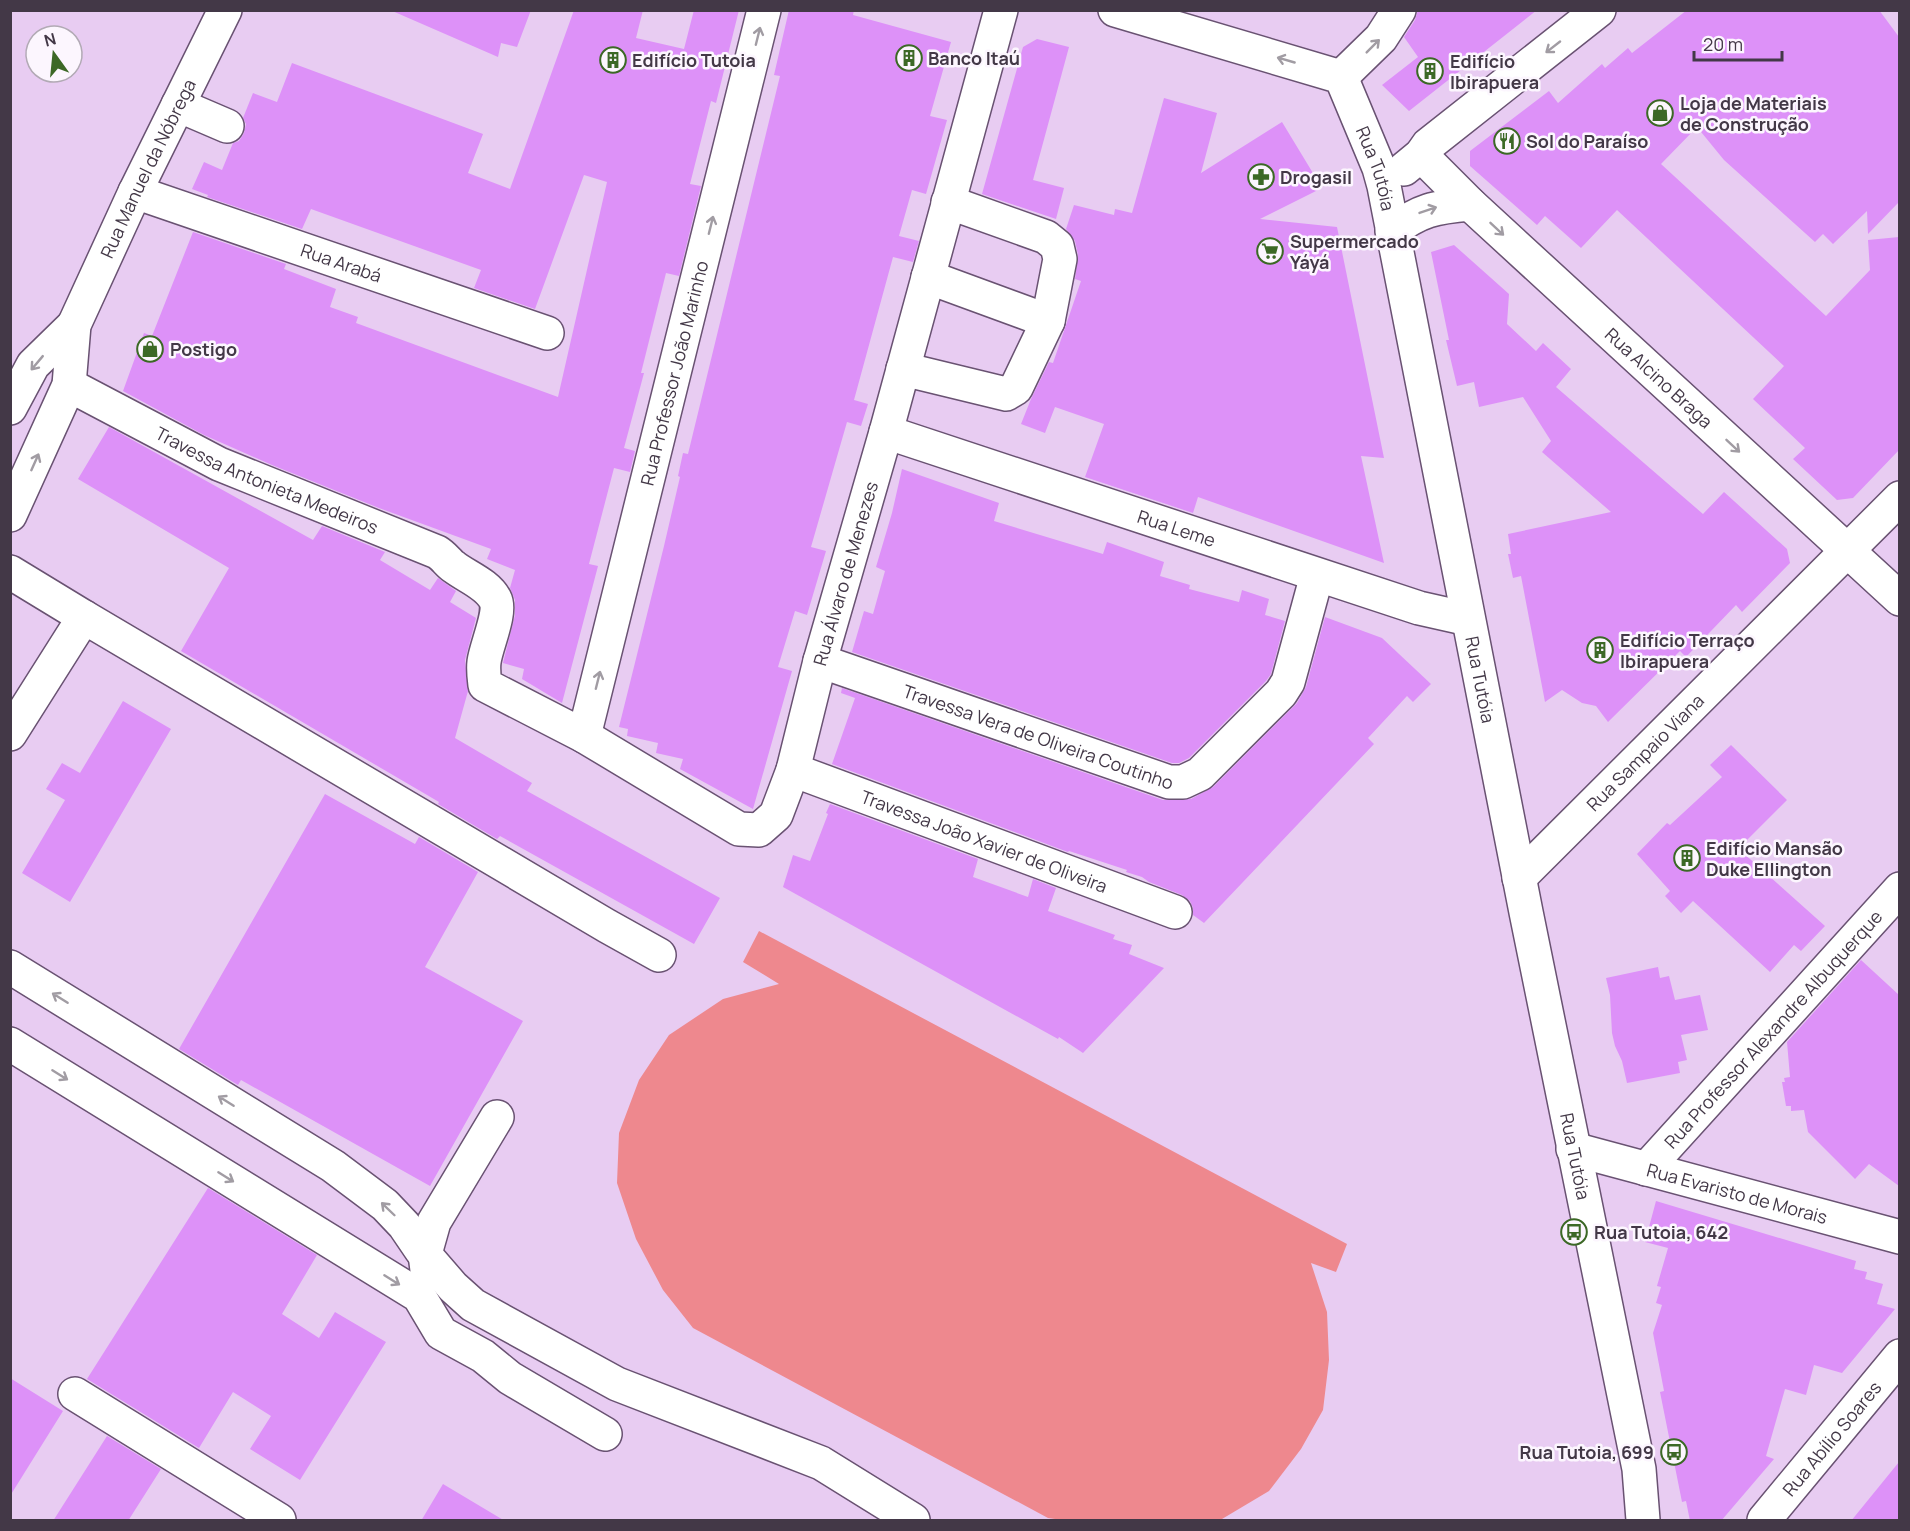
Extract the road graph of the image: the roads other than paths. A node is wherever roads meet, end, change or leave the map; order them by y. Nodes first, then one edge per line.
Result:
1 (225, 10) edge
2 (764, 10) edge
3 (1001, 10) edge
4 (1115, 10) edge
5 (1399, 10) edge
6 (1599, 10) edge
7 (1341, 77) junction
8 (178, 105) junction
9 (227, 126) dead end
10 (1369, 143) junction
11 (1421, 155) junction
12 (1384, 186) junction
13 (135, 192) junction
14 (948, 202) junction
15 (1470, 204) junction
16 (1392, 231) junction
17 (928, 277) junction
18 (1048, 321) junction
19 (74, 325) junction
20 (547, 333) dead end
21 (903, 369) junction
22 (69, 385) junction
23 (10, 408) edge
24 (886, 432) junction
25 (1899, 498) edge
26 (10, 515) edge
27 (1847, 552) junction
28 (10, 572) edge
29 (1317, 575) junction
30 (1899, 599) edge
31 (84, 617) junction
32 (1468, 619) junction
33 (820, 661) junction
34 (485, 685) joint
35 (10, 734) edge
36 (584, 736) junction
37 (793, 770) junction
38 (1519, 878) junction
39 (1899, 889) edge
40 (1175, 912) dead end
41 (659, 955) dead end
42 (10, 967) edge
43 (10, 1044) edge
44 (497, 1117) dead end
45 (1573, 1149) junction
46 (1646, 1169) junction
47 (1899, 1237) edge
48 (425, 1254) junction
49 (429, 1313) junction
50 (1899, 1356) edge
51 (75, 1394) dead end
52 (605, 1434) dead end
53 (279, 1521) edge
54 (913, 1521) edge
55 (1642, 1521) edge
56 (1764, 1521) edge

1 - 8 street, Rua Manuel da Nóbrega
36 -> 2 street, Rua Professor João Marinho
3 - 14 street, Rua Álvaro de Menezes
7 -> 4 street
7 -> 5 street
6 -> 11 street
7 - 10 street, Rua Tutóia
8 - 9 street
8 - 13 street, Rua Manuel da Nóbrega
10 - 11 street
10 - 12 street, Rua Tutóia
11 - 12 street
11 - 15 street, Rua Alcino Braga
12 - 16 street, Rua Tutóia
13 - 19 street, Rua Manuel da Nóbrega
13 - 20 street, Rua Arabá
14 - 17 street, Rua Álvaro de Menezes
14 - 18 street
16 -> 15 street
15 -> 27 street, Rua Alcino Braga
16 - 32 street, Rua Tutóia
17 - 18 street
17 - 21 street, Rua Álvaro de Menezes
18 - 21 street
19 - 22 street, Rua Manuel da Nóbrega
19 -> 23 street, Rua Manuel da Nóbrega
21 - 24 street, Rua Álvaro de Menezes
26 -> 22 street, Rua Manuel da Nóbrega
22 - 34 street, Travessa Antonieta Medeiros
24 - 29 street, Rua Leme
24 - 33 street, Rua Álvaro de Menezes
25 - 27 street, Rua Sampaio Viana
27 - 30 street, Rua Alcino Braga
27 - 38 street, Rua Sampaio Viana
28 - 31 street
29 - 32 street, Rua Leme
29 - 33 street, Travessa Vera de Oliveira Coutinho
31 - 35 street
31 - 41 street
32 - 38 street, Rua Tutóia
33 - 37 street, Rua Álvaro de Menezes
34 - 36 street, Rua Álvaro de Menezes
36 - 37 street, Rua Álvaro de Menezes
37 - 40 street, Travessa João Xavier de Oliveira
38 - 45 street, Rua Tutóia
39 - 46 street, Rua Professor Alexandre Albuquerque
48 -> 42 street
43 -> 49 street
44 - 48 street
45 - 46 street, Rua Evaristo de Morais
45 - 55 street, Rua Tutóia
46 - 47 street, Rua Evaristo de Morais
48 - 49 street
48 - 54 street
49 - 52 street
50 - 56 street, Rua Abílio Soares
51 - 53 street

